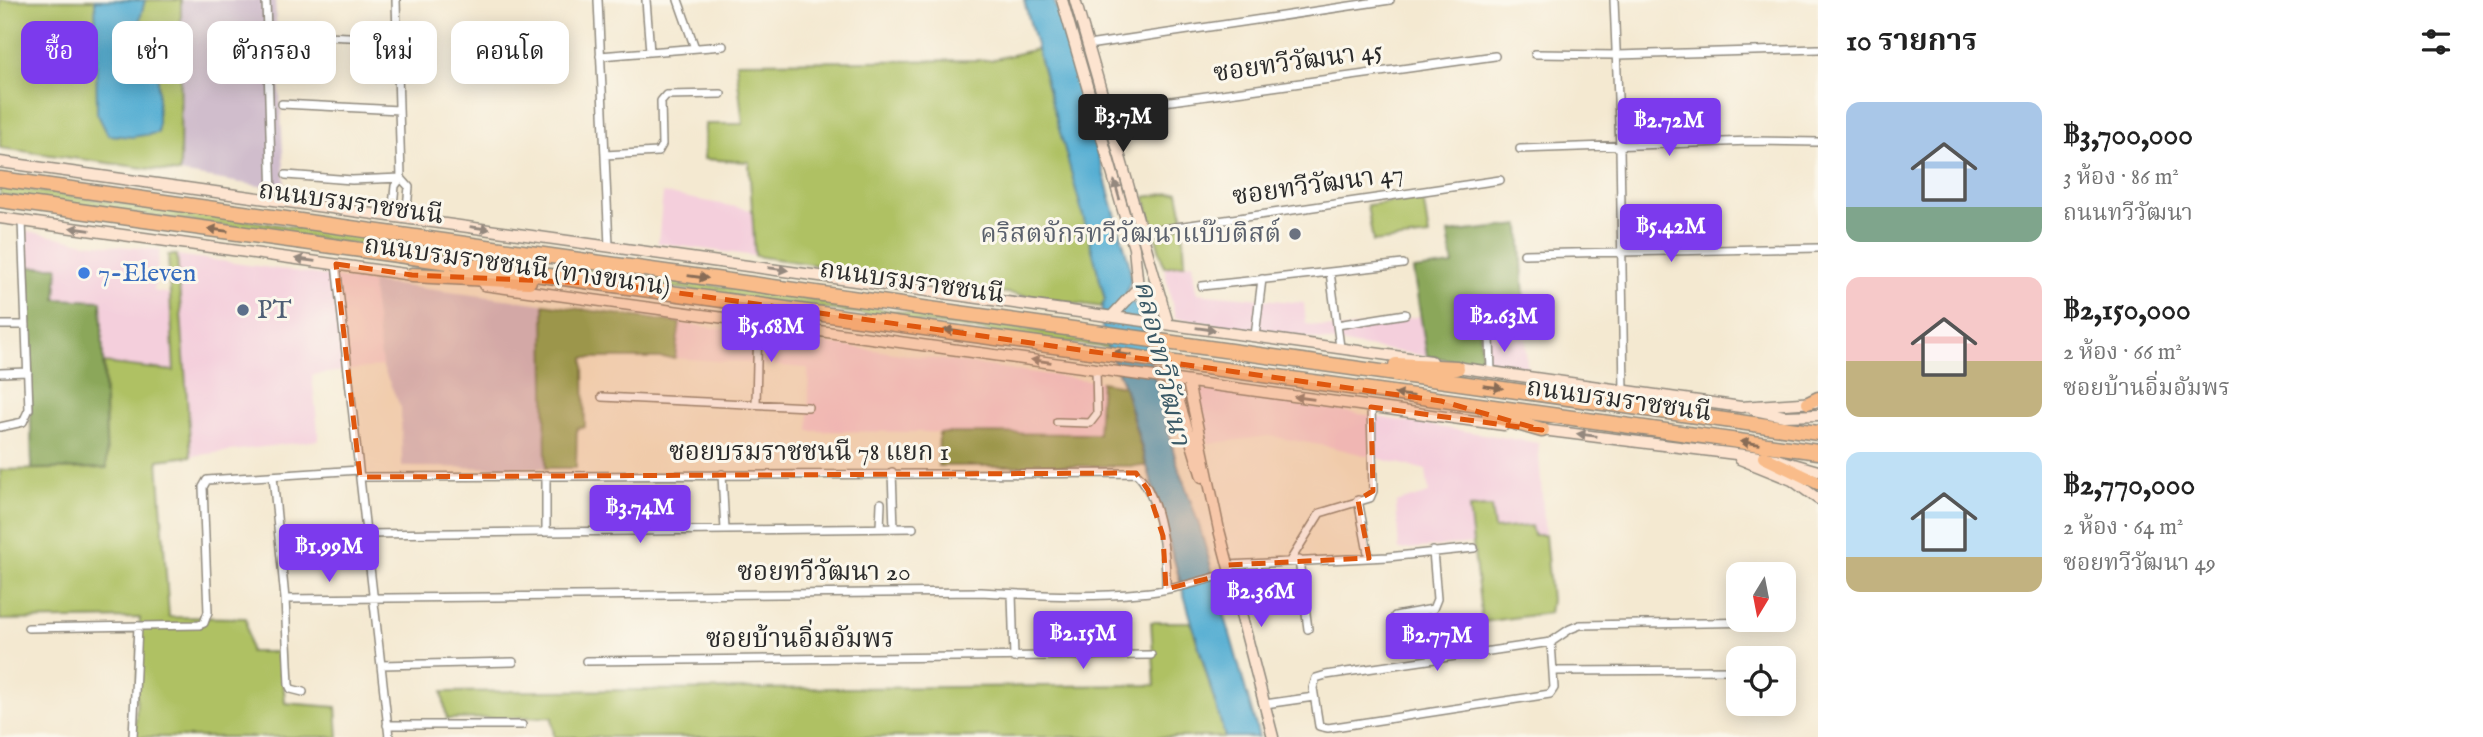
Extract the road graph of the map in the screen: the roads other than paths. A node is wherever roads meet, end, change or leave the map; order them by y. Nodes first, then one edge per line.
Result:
1 (266, 0) edge
2 (396, 0) edge
3 (598, 0) edge
4 (646, 0) edge
5 (678, 0) edge
6 (1062, 0) edge
7 (1076, 0) edge
8 (1390, 0) edge
9 (1614, 0) edge
10 (397, 21) edge
11 (1088, 45) junction
12 (723, 46) dead end
13 (695, 48) junction
14 (1818, 49) edge
15 (650, 52) junction
16 (1535, 54) dead end
17 (1494, 55) dead end
18 (1617, 55) junction
19 (600, 57) junction
20 (398, 84) edge
21 (720, 94) dead end
22 (282, 104) dead end
23 (399, 110) junction
24 (1106, 110) junction
25 (1818, 142) edge
26 (1620, 146) junction
27 (1520, 149) dead end
28 (605, 155) junction
29 (0, 162) edge
30 (286, 175) dead end
31 (401, 178) junction
32 (0, 179) edge
33 (1500, 180) dead end
34 (0, 200) edge
35 (272, 200) junction
36 (392, 216) junction
37 (0, 218) edge
38 (405, 218) junction
39 (22, 221) junction
40 (1142, 232) junction
41 (609, 246) junction
42 (1818, 248) edge
43 (1623, 250) junction
44 (1524, 254) dead end
45 (336, 264) junction
46 (1403, 264) dead end
47 (1330, 272) junction
48 (412, 275) junction
49 (1262, 278) junction
50 (614, 284) junction
51 (1202, 286) dead end
52 (1138, 288) junction
53 (1161, 298) junction
54 (1405, 314) dead end
55 (1113, 315) junction
56 (758, 323) junction
57 (1168, 324) junction
58 (0, 325) edge
59 (26, 325) junction
60 (1337, 325) junction
61 (1255, 336) junction
62 (1490, 336) dead end
63 (1340, 347) junction
64 (1304, 360) junction
65 (1457, 368) junction
66 (1096, 369) junction
67 (28, 372) junction
68 (0, 373) edge
69 (1491, 373) junction
70 (1172, 379) junction
71 (1188, 382) junction
72 (1624, 392) junction
73 (602, 397) dead end
74 (1441, 401) junction
75 (1815, 401) edge
76 (756, 404) junction
77 (808, 407) dead end
78 (1371, 407) junction
79 (1741, 407) junction
80 (1818, 415) edge
81 (1784, 416) junction
82 (1058, 422) dead end
83 (1818, 422) edge
84 (0, 427) edge
85 (1542, 430) junction
86 (1818, 433) edge
87 (1818, 452) edge
88 (1725, 453) junction
89 (1764, 457) junction
90 (1818, 471) edge
91 (892, 472) junction
92 (359, 473) junction
93 (722, 474) junction
94 (546, 475) junction
95 (274, 476) junction
96 (1818, 483) edge
97 (1818, 499) edge
98 (1358, 500) junction
99 (881, 503) dead end
100 (880, 528) junction
101 (894, 528) junction
102 (913, 528) dead end
103 (725, 530) junction
104 (1219, 530) junction
105 (546, 532) junction
106 (366, 534) junction
107 (1474, 548) dead end
108 (1433, 551) junction
109 (1369, 558) junction
110 (1299, 560) junction
111 (1290, 561) junction
112 (1229, 569) junction
113 (1170, 589) junction
114 (1012, 594) junction
115 (373, 597) junction
116 (285, 599) junction
117 (1395, 616) dead end
118 (1726, 623) edge
119 (138, 626) junction
120 (28, 628) dead end
121 (1308, 629) dead end
122 (1550, 642) junction
123 (1151, 655) dead end
124 (1014, 658) junction
125 (586, 661) dead end
126 (513, 662) dead end
127 (381, 664) junction
128 (1726, 670) edge
129 (1554, 671) junction
130 (303, 692) dead end
131 (1314, 697) junction
132 (1265, 704) junction
133 (387, 725) junction
134 (522, 725) dead end
135 (133, 737) edge
136 (389, 737) edge
137 (1273, 737) edge

1 - 35 street
2 - 10 street
3 - 19 street
4 - 15 street
5 - 13 street
52 -> 6 main road
7 - 11 main road
8 - 11 street
9 - 18 street
11 - 24 main road
12 - 13 street
13 - 15 street
14 - 18 street
15 - 19 street
16 - 18 street
17 - 24 street, ซอยทวีวัฒนา 45
18 - 26 street
19 - 28 street
20 - 23 street
21 - 28 street
22 - 23 street
23 - 31 street
24 - 40 main road
25 - 26 street
26 - 27 street
26 - 43 street
28 - 41 street
29 - 35 main road, ถนนบรมราชชนนี (ทางขนาน)
30 - 31 street
31 - 36 street
31 - 38 street
32 -> 64 highway, ถนนบรมราชชนนี
33 - 40 street, ซอยทวีวัฒนา 47
50 -> 34 highway, ถนนบรมราชชนนี
35 - 36 main road, ถนนบรมราชชนนี (ทางขนาน)
36 - 38 main road, ถนนบรมราชชนนี (ทางขนาน)
37 - 39 main road, ถนนบรมราชชนนี (ทางขนาน)
38 -> 41 main road, ถนนบรมราชชนนี (ทางขนาน)
45 -> 39 main road, ถนนบรมราชชนนี (ทางขนาน)
39 - 59 street
40 - 53 main road
41 -> 55 main road, ถนนบรมราชชนนี (ทางขนาน)
42 - 43 street
43 - 44 street
43 - 72 street
45 - 48 main road, ถนนบรมราชชนนี (ทางขนาน)
45 - 92 street
46 - 47 street
47 - 49 street
47 - 60 street
48 - 50 highway
48 - 56 main road, ถนนบรมราชชนนี (ทางขนาน)
49 - 51 street
49 - 61 street
74 -> 50 highway, ถนนบรมราชชนนี
52 - 53 main road
52 - 55 main road
53 - 57 main road
54 - 60 street
55 - 57 main road, ถนนบรมราชชนนี (ทางขนาน)
66 -> 56 main road, ถนนบรมราชชนนี (ทางขนาน)
56 - 76 street
57 -> 61 main road, ถนนบรมราชชนนี (ทางขนาน)
58 - 59 street
59 - 67 street
60 - 63 street
61 - 63 main road, ถนนบรมราชชนนี (ทางขนาน)
62 - 69 street
63 - 65 main road, ถนนบรมราชชนนี (ทางขนาน)
64 - 65 highway
64 -> 86 highway, ถนนบรมราชชนนี
65 - 69 main road, ถนนบรมราชชนนี
66 - 70 main road, ถนนบรมราชชนนี (ทางขนาน)
66 - 82 street
67 - 68 street
67 - 84 street
69 - 72 main road, ถนนบรมราชชนนี
70 - 71 main road, ถนนบรมราชชนนี (ทางขนาน)
70 - 104 main road
78 -> 71 main road, ถนนบรมราชชนนี (ทางขนาน)
71 - 104 main road
72 - 79 main road, ถนนบรมราชชนนี
73 - 76 street
74 - 85 highway
87 -> 74 highway, ถนนบรมราชชนนี
75 - 79 main road, ถนนบรมราชชนนี
76 - 77 street
78 - 85 main road, ถนนบรมราชชนนี (ทางขนาน)
78 - 98 street
79 - 81 main road
80 - 81 main road
81 - 83 main road
88 -> 85 main road, ถนนบรมราชชนนี (ทางขนาน)
88 - 89 main road, ถนนบรมราชชนนี (ทางขนาน)
88 - 97 main road
89 - 90 main road, ถนนบรมราชชนนี (ทางขนาน)
89 - 96 main road
91 - 93 street, ซอยบรมราชชนนี 78 แยก 1
91 - 101 street
91 - 113 street, ซอยบรมราชชนนี 78 แยก 1
92 - 94 street, ซอยบรมราชชนนี 78 แยก 1
92 - 95 street, ซอยบรมราชชนนี 78 แยก 1
92 - 106 street
93 - 94 street, ซอยบรมราชชนนี 78 แยก 1
93 - 103 street
94 - 105 street
95 - 116 street
95 - 119 street, ซอยบรมราชชนนี 78 แยก 1
98 - 109 street
98 - 111 street
99 - 100 street
100 - 101 street
100 - 103 street
101 - 102 street
103 - 105 street
104 - 112 main road
105 - 106 street
106 - 115 street
107 - 108 street, ซอยทวีวัฒนา 20
108 - 109 street, ซอยทวีวัฒนา 20
108 - 117 street
109 - 110 street, ซอยทวีวัฒนา 20
110 - 111 street, ซอยทวีวัฒนา 20
110 - 121 street
111 - 112 street, ซอยทวีวัฒนา 20
112 - 113 street, ซอยทวีวัฒนา 20
112 - 132 main road
113 - 114 street, ซอยทวีวัฒนา 20
114 - 115 street, ซอยทวีวัฒนา 20
114 - 124 street
115 - 116 street, ซอยทวีวัฒนา 20
115 - 127 street
116 - 130 street
118 - 122 street
119 - 120 street
119 - 135 street
122 - 129 street
122 - 131 street
123 - 124 street, ซอยบ้านอิ่มอัมพร
124 - 125 street, ซอยบ้านอิ่มอัมพร
126 - 127 street
127 - 133 street
128 - 129 street
129 - 131 street
131 - 132 street
132 - 137 main road
133 - 134 street
133 - 136 street

